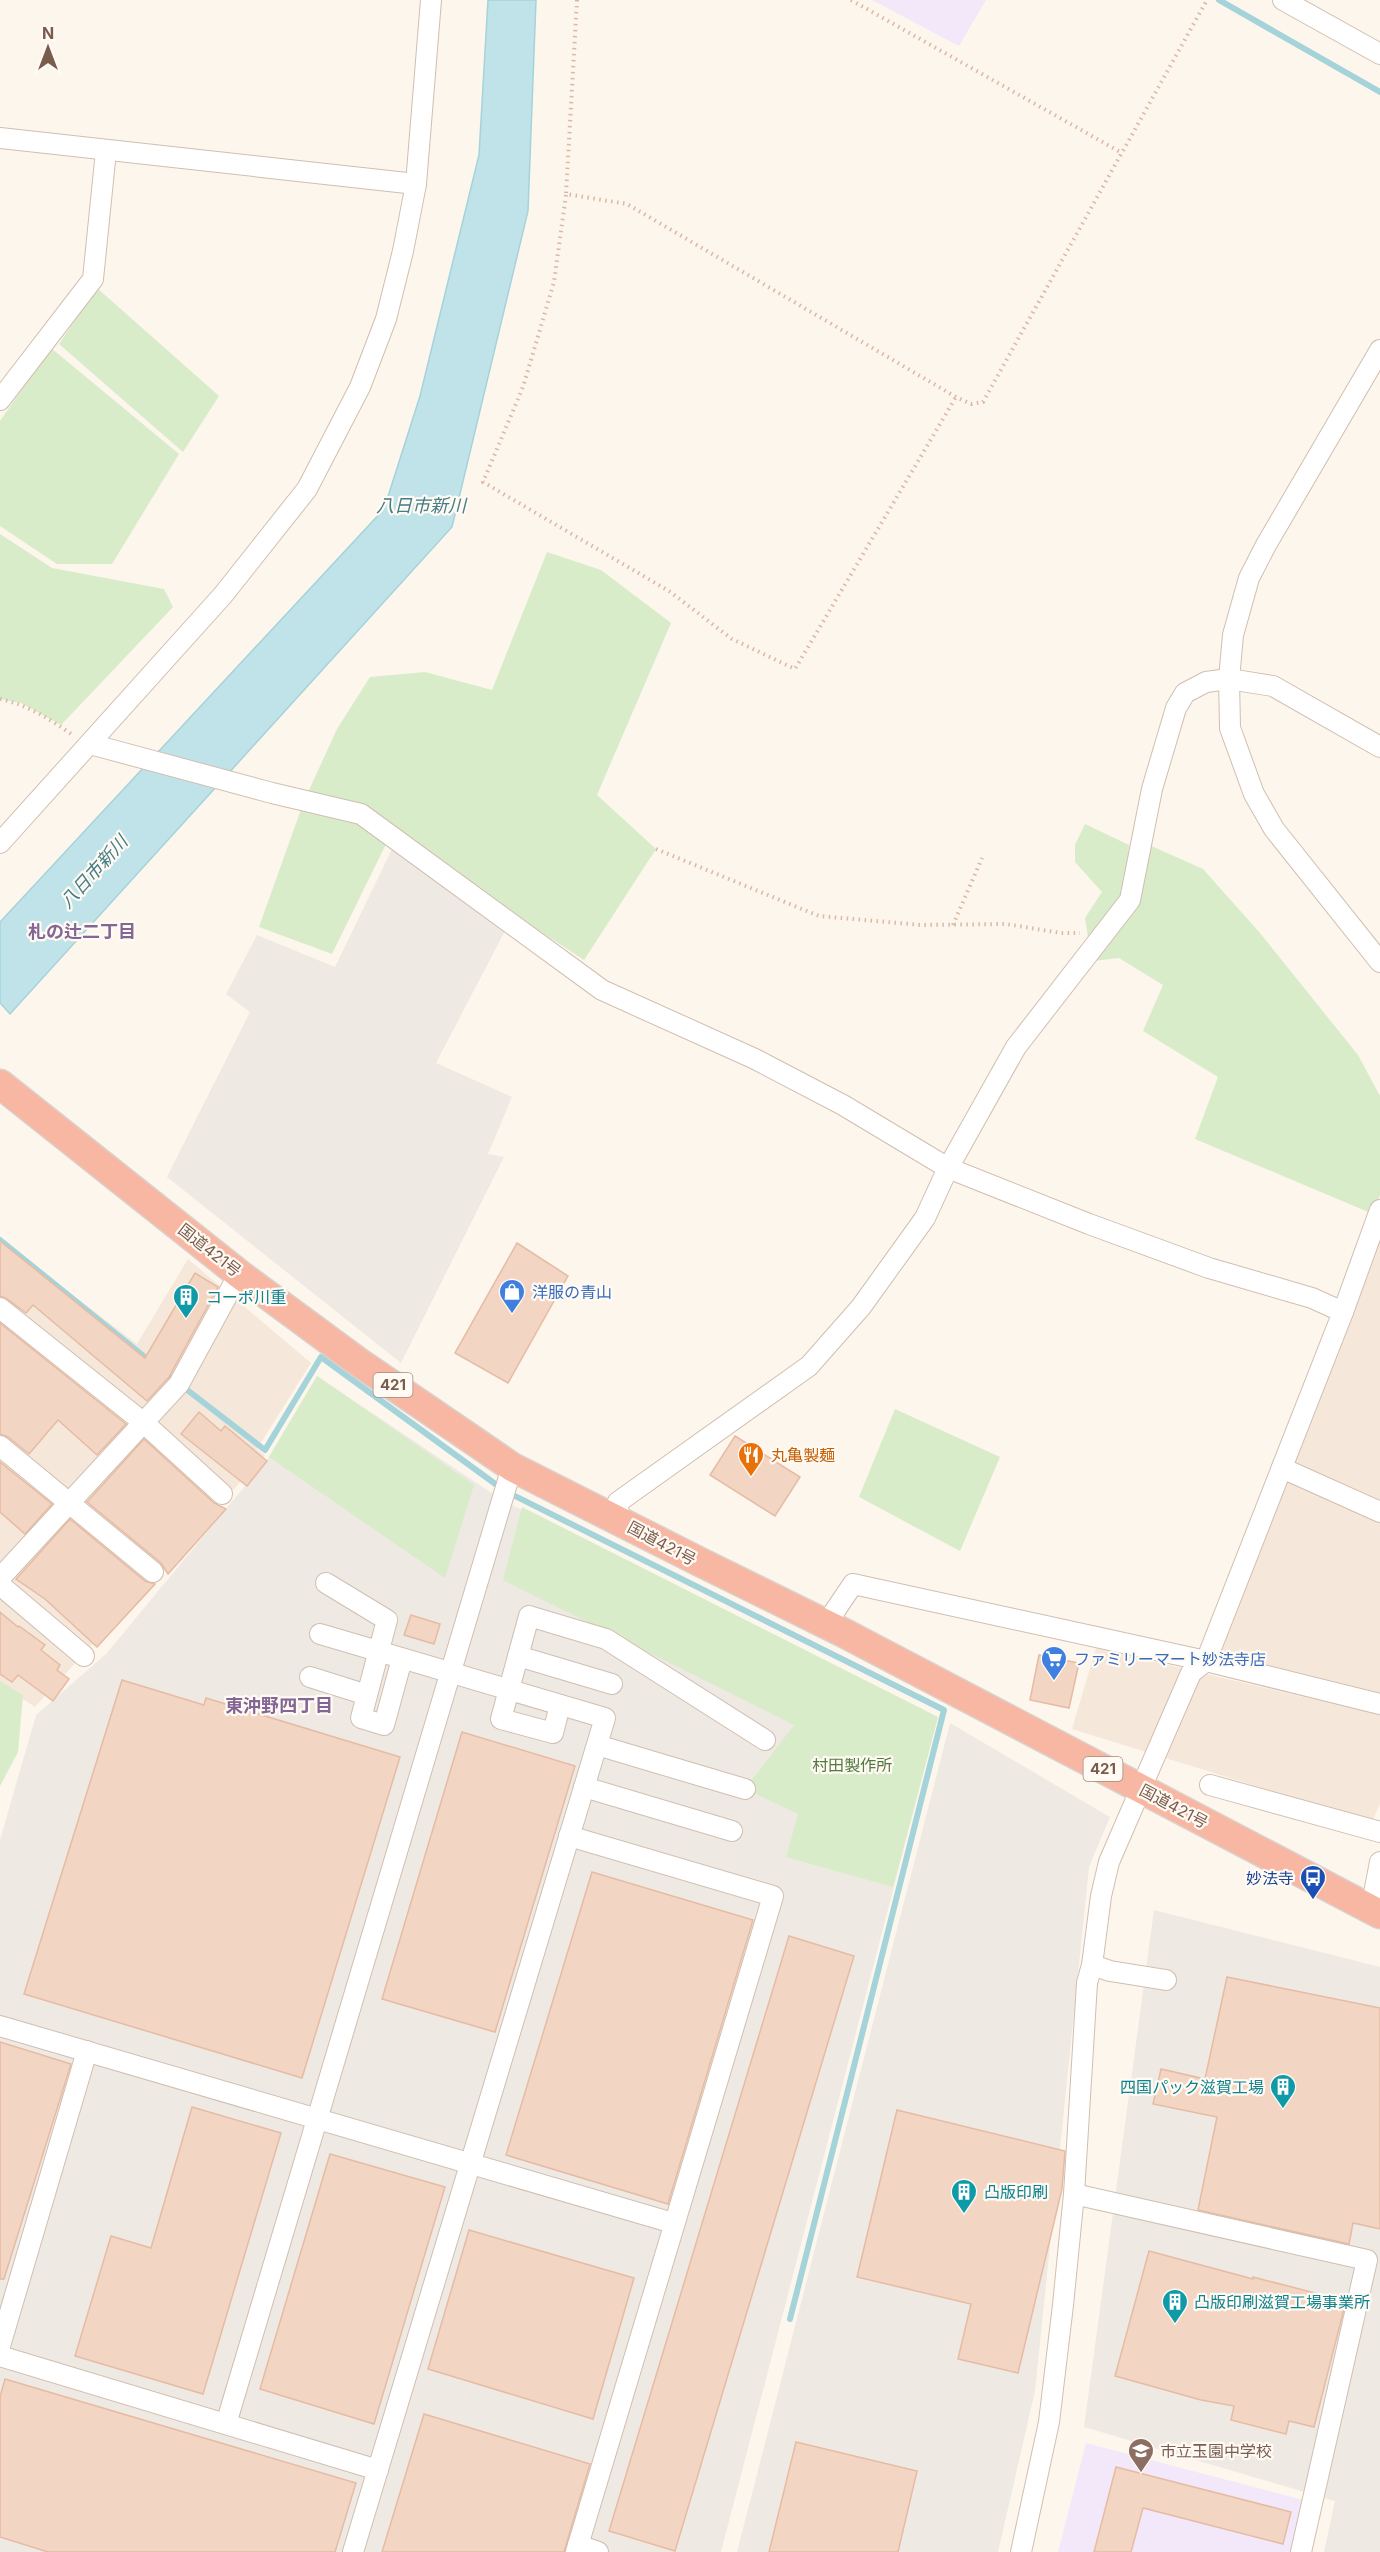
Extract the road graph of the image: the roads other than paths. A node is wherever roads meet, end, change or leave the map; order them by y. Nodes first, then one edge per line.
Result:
1 (430, 0) edge
2 (1282, 0) edge
3 (1380, 54) edge
4 (0, 138) edge
5 (106, 152) junction
6 (416, 184) junction
7 (1380, 350) edge
8 (0, 400) edge
9 (1229, 679) junction
10 (90, 744) junction
11 (1380, 747) edge
12 (0, 843) edge
13 (1380, 962) edge
14 (0, 1084) edge
15 (948, 1168) junction
16 (1380, 1210) edge
17 (239, 1274) junction
18 (0, 1308) edge
19 (1343, 1312) junction
20 (144, 1423) junction
21 (0, 1446) edge
22 (512, 1467) junction
23 (1282, 1468) junction
24 (222, 1494) dead end
25 (69, 1503) junction
26 (1380, 1512) edge
27 (619, 1520) junction
28 (153, 1572) dead end
29 (0, 1578) edge
30 (326, 1583) dead end
31 (0, 1585) edge
32 (826, 1624) junction
33 (320, 1634) dead end
34 (378, 1652) junction
35 (84, 1656) dead end
36 (518, 1656) junction
37 (402, 1659) junction
38 (1206, 1661) junction
39 (451, 1674) junction
40 (310, 1677) dead end
41 (612, 1684) dead end
42 (508, 1690) junction
43 (368, 1695) junction
44 (1380, 1704) edge
45 (560, 1705) junction
46 (765, 1740) dead end
47 (597, 1745) junction
48 (1210, 1785) dead end
49 (584, 1787) junction
50 (745, 1789) dead end
51 (1141, 1789) junction
52 (1378, 1827) edge
53 (732, 1831) dead end
54 (569, 1836) junction
55 (1380, 1862) edge
56 (1376, 1911) edge
57 (1092, 1965) junction
58 (1166, 1980) dead end
59 (0, 2026) edge
60 (87, 2051) junction
61 (317, 2119) junction
62 (472, 2164) junction
63 (1074, 2194) junction
64 (673, 2223) junction
65 (0, 2346) edge
66 (0, 2356) edge
67 (226, 2424) junction
68 (378, 2470) junction
69 (577, 2549) edge
70 (353, 2552) edge
71 (598, 2552) edge
72 (1021, 2552) edge
73 (1301, 2552) edge

1 - 6 street
2 - 3 street
4 - 5 street
5 - 6 street
5 - 8 street
6 - 10 street
7 - 9 street
9 - 11 street
9 - 13 street
9 - 15 street
10 - 12 street
10 - 15 street
14 - 17 highway, 国道421号 / 421
15 - 19 street
15 - 27 street
16 - 19 street
17 - 20 street
17 - 22 highway, 国道421号 / 421
18 - 20 street
19 - 23 street
20 - 24 street
20 - 25 street
21 - 25 street
22 - 27 highway, 国道421号 / 421
22 - 39 street
23 - 26 street
23 - 38 street
25 - 28 street
25 - 29 street
27 - 32 highway, 国道421号 / 421
30 - 34 street
31 - 35 street
32 - 38 street
32 - 51 highway, 国道421号 / 421
33 - 34 street
34 - 37 street
34 - 43 street
36 - 41 street
36 - 42 street
36 - 46 street
37 - 39 street
37 - 43 street
38 - 44 street
38 - 51 street
39 - 42 street
39 - 61 street
40 - 43 street
42 - 45 street
42 - 45 street
45 - 47 street
47 - 49 street
47 - 50 street
48 - 52 street
49 - 53 street
49 - 54 street
51 - 56 highway, 国道421号 / 421
51 - 57 street
54 - 62 street
54 - 64 street
55 - 56 street
57 - 58 street
57 - 63 street
59 - 60 street
60 - 61 street
60 - 65 street
61 - 62 street
61 - 67 street
62 - 64 street
62 - 68 street
63 - 72 street
63 - 73 street
64 - 69 street
66 - 67 street
67 - 68 street
68 - 70 street
69 - 71 street

